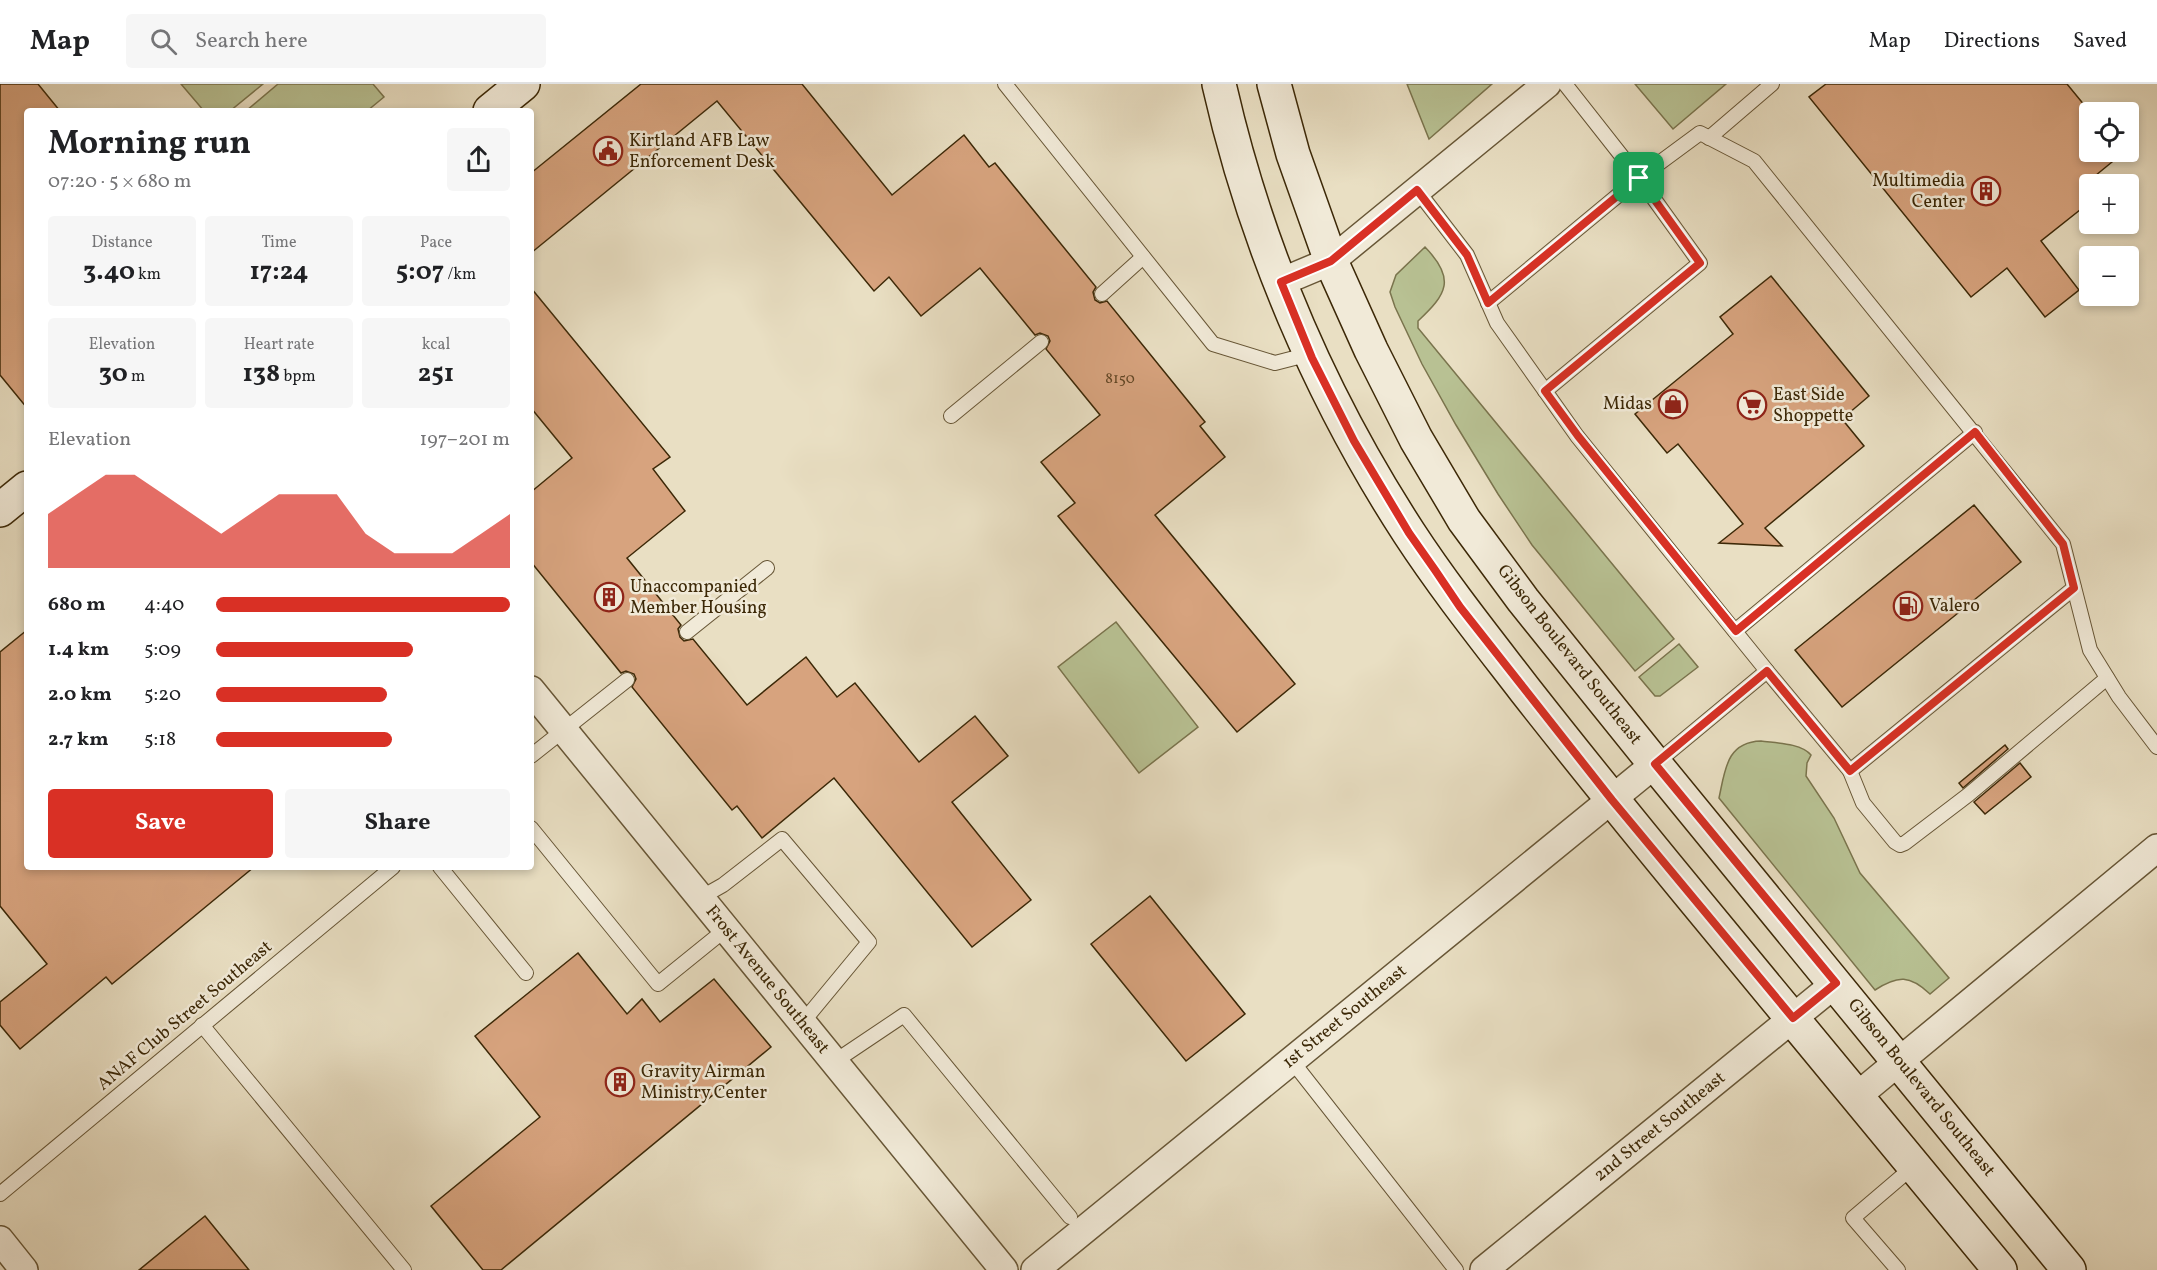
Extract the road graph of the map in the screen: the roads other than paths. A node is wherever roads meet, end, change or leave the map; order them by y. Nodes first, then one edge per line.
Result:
1 (523, 84) edge
2 (1005, 84) edge
3 (1220, 84) edge
4 (1274, 84) edge
5 (1547, 84) edge
6 (1565, 84) edge
7 (1772, 84) edge
8 (494, 108) edge
9 (1709, 138) junction
10 (1639, 178) junction
11 (1417, 190) junction
12 (1143, 257) junction
13 (1331, 261) junction
14 (1281, 282) junction
15 (1102, 294) dead end
16 (1488, 303) junction
17 (1041, 342) dead end
18 (1310, 354) junction
19 (1545, 391) junction
20 (951, 416) dead end
21 (1975, 432) junction
22 (767, 568) dead end
23 (2074, 588) junction
24 (1736, 631) junction
25 (687, 632) dead end
26 (1767, 671) junction
27 (2107, 678) junction
28 (627, 680) dead end
29 (534, 694) edge
30 (563, 730) junction
31 (2157, 747) edge
32 (534, 754) edge
33 (1655, 764) junction
34 (1850, 771) junction
35 (1612, 800) junction
36 (534, 832) edge
37 (2157, 848) edge
38 (389, 870) edge
39 (442, 870) edge
40 (700, 898) junction
41 (726, 929) junction
42 (526, 973) dead end
43 (1836, 983) junction
44 (1793, 1018) junction
45 (802, 1023) junction
46 (202, 1025) junction
47 (1292, 1061) junction
48 (834, 1062) junction
49 (1899, 1062) junction
50 (1856, 1096) junction
51 (1914, 1166) junction
52 (0, 1194) edge
53 (1070, 1217) dead end
54 (0, 1240) edge
55 (24, 1270) edge
56 (404, 1270) edge
57 (1004, 1270) edge
58 (1035, 1270) edge
59 (1456, 1270) edge
60 (1484, 1270) edge
61 (1898, 1270) edge
62 (2000, 1270) edge
63 (2069, 1270) edge

1 - 8 main road
2 - 12 lane
3 - 14 main road
4 - 13 main road, Gibson Boulevard Southeast
5 - 11 street
6 - 10 lane
7 - 9 lane
9 - 10 lane
9 - 21 lane
10 - 16 lane
10 - 19 lane
11 - 13 street
11 - 16 lane
12 - 15 lane
12 - 18 lane
13 - 14 street
13 - 33 main road, Gibson Boulevard Southeast
14 - 18 main road
16 - 19 lane
17 - 20 lane
18 - 35 main road
19 - 24 lane
21 - 23 lane
21 - 24 lane
22 - 25 lane
23 - 27 lane
23 - 34 lane
24 - 26 lane
26 - 33 lane
26 - 34 lane
27 - 31 lane
27 - 34 lane
28 - 30 lane
29 - 30 street, Frost Avenue Southeast
30 - 32 lane
30 - 40 street, Frost Avenue Southeast
33 - 35 street, 1st Street Southeast
33 - 43 main road, Gibson Boulevard Southeast
35 - 44 main road
35 - 47 street, 1st Street Southeast
36 - 41 lane
37 - 49 street
38 - 46 lane, ANAF Club Street Southeast
39 - 42 lane
40 - 41 street, Frost Avenue Southeast
40 - 45 lane
41 - 45 street, Frost Avenue Southeast
43 - 44 street, 2nd Street Southeast
43 - 49 main road, Gibson Boulevard Southeast
44 - 50 main road
44 - 60 street, 2nd Street Southeast
45 - 48 street, Frost Avenue Southeast
46 - 52 lane, ANAF Club Street Southeast
46 - 56 lane
47 - 58 street, 1st Street Southeast
47 - 59 lane
48 - 53 lane
48 - 57 street, Frost Avenue Southeast
49 - 50 street
49 - 63 main road, Gibson Boulevard Southeast
50 - 51 main road
51 - 61 lane
51 - 62 main road
54 - 55 street

